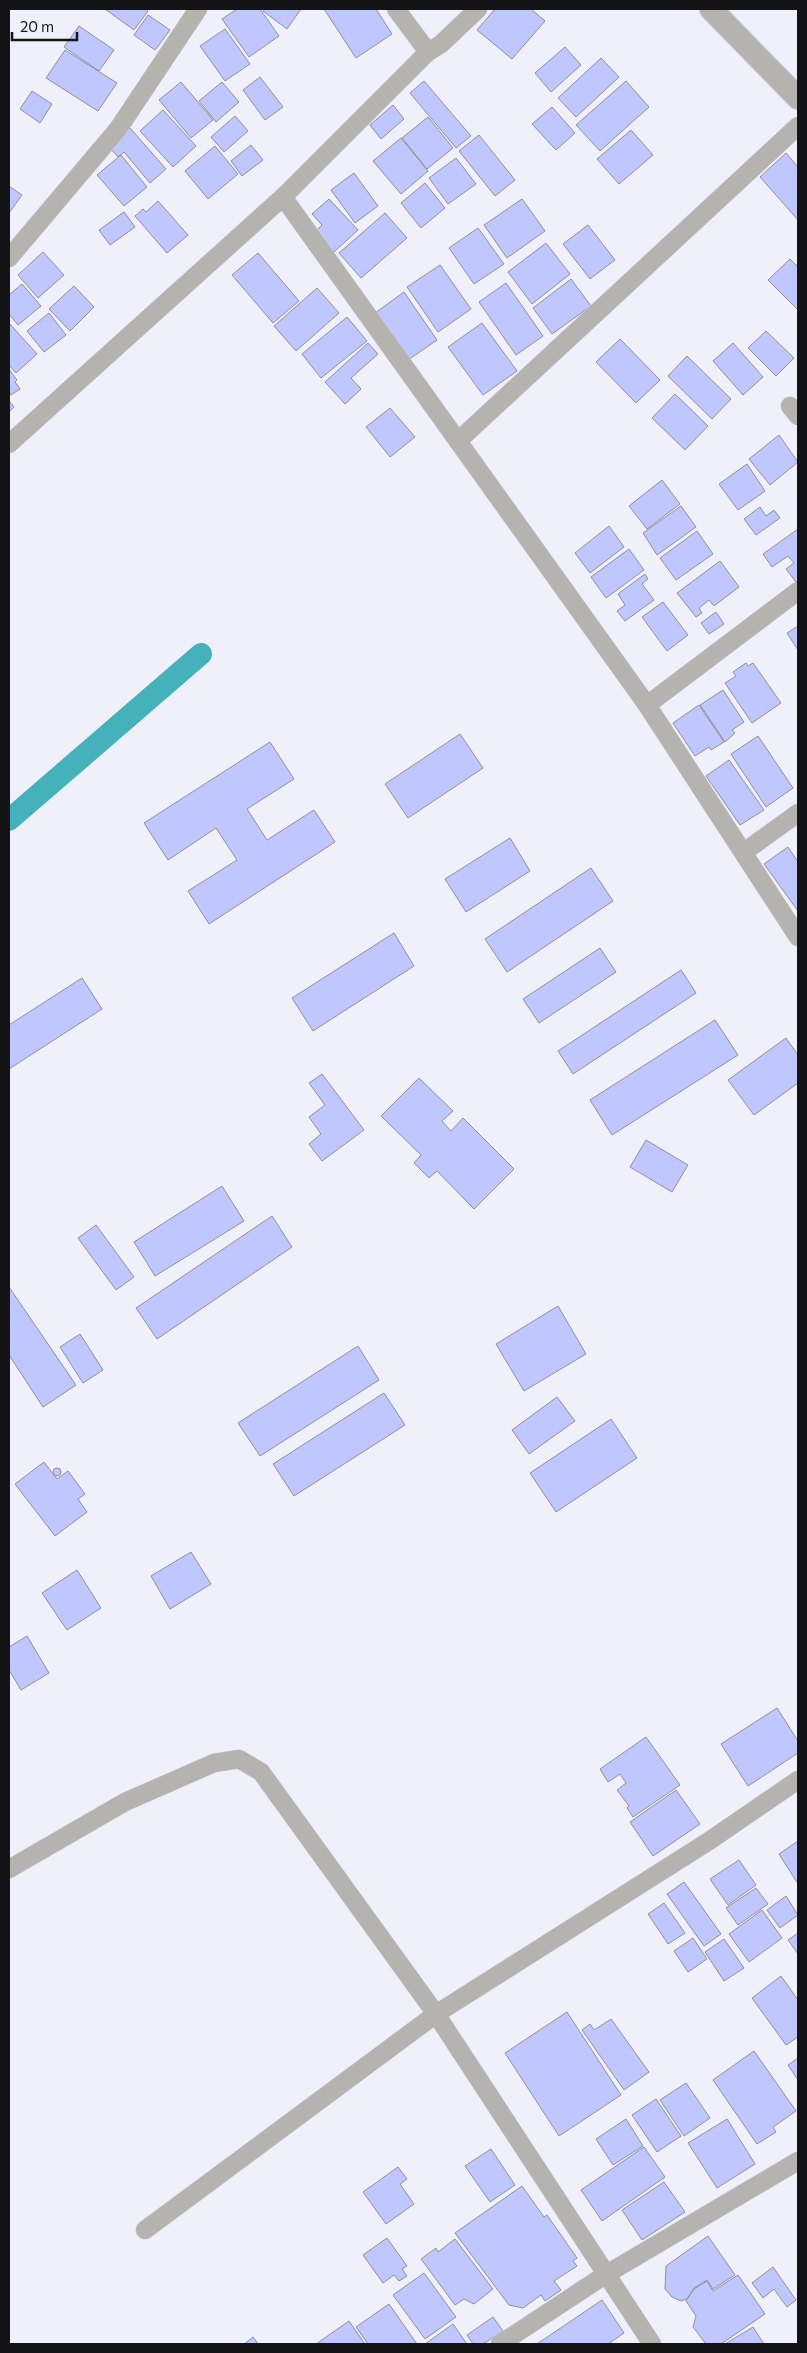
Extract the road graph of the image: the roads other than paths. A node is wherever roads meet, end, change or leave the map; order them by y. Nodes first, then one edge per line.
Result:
1 (198, 9) edge
2 (396, 9) edge
3 (478, 9) edge
4 (711, 9) edge
5 (428, 52) junction
6 (798, 98) edge
7 (798, 126) edge
8 (283, 197) junction
9 (9, 258) edge
10 (458, 441) junction
11 (9, 444) edge
12 (798, 591) edge
13 (646, 705) junction
14 (798, 814) edge
15 (744, 852) junction
16 (798, 937) edge
17 (798, 1780) edge
18 (9, 1869) edge
19 (436, 2014) junction
20 (798, 2161) edge
21 (145, 2230) dead end
22 (605, 2275) junction
23 (500, 2344) edge
24 (652, 2344) edge

1 - 9 street
2 - 5 street
3 - 5 street
4 - 6 street
5 - 8 street
7 - 10 street
8 - 10 street
8 - 11 street
10 - 13 street
12 - 13 street
13 - 15 street
14 - 15 street
15 - 16 street
17 - 19 street
18 - 19 street
19 - 21 street
19 - 22 street
20 - 22 street
22 - 23 street
22 - 24 street

